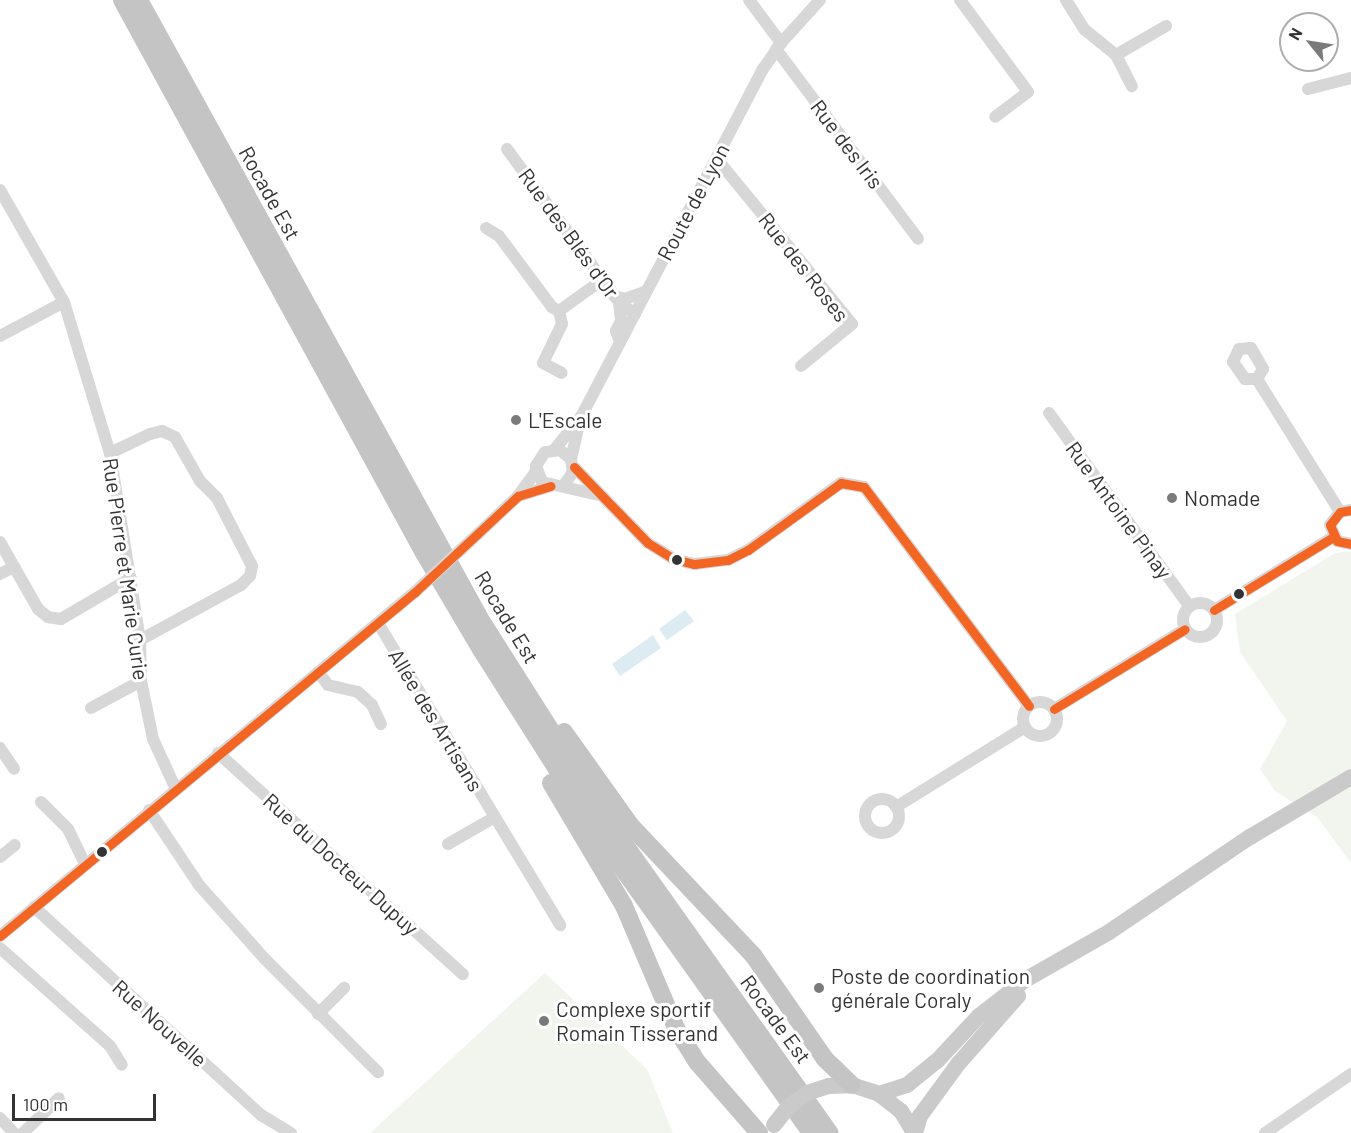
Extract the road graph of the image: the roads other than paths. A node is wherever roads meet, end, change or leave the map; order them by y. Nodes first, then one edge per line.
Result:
1 (122, 0) edge
2 (140, 0) edge
3 (749, 0) edge
4 (820, 0) edge
5 (960, 0) edge
6 (1066, 0) edge
7 (1166, 26) dead end
8 (778, 46) junction
9 (1116, 55) junction
10 (1351, 78) edge
11 (1132, 86) dead end
12 (1308, 89) dead end
13 (995, 117) dead end
14 (507, 149) dead end
15 (717, 159) junction
16 (0, 190) edge
17 (486, 228) dead end
18 (918, 239) dead end
19 (602, 280) junction
20 (647, 291) junction
21 (617, 299) junction
22 (64, 302) junction
23 (559, 311) junction
24 (635, 314) junction
25 (0, 336) edge
26 (620, 342) junction
27 (801, 366) dead end
28 (562, 373) dead end
29 (1257, 379) dead end
30 (1049, 413) dead end
31 (582, 415) junction
32 (555, 449) junction
33 (110, 453) junction
34 (573, 463) junction
35 (536, 471) junction
36 (564, 484) junction
37 (550, 486) junction
38 (518, 496) junction
39 (607, 498) junction
40 (1345, 511) edge
41 (1333, 537) junction
42 (0, 542) edge
43 (1351, 544) edge
44 (14, 567) junction
45 (0, 574) edge
46 (131, 578) junction
47 (1190, 606) junction
48 (1214, 610) junction
49 (482, 622) junction
50 (378, 623) junction
51 (1185, 629) junction
52 (140, 640) junction
53 (482, 651) junction
54 (318, 672) junction
55 (141, 681) junction
56 (1029, 706) junction
57 (91, 708) dead end
58 (1054, 709) junction
59 (381, 724) dead end
60 (1025, 727) junction
61 (0, 748) edge
62 (218, 753) junction
63 (14, 769) dead end
64 (1351, 777) edge
65 (175, 787) junction
66 (41, 802) dead end
67 (896, 807) dead end
68 (149, 810) junction
69 (495, 817) junction
70 (448, 844) dead end
71 (15, 845) dead end
72 (0, 857) edge
73 (85, 864) junction
74 (34, 907) junction
75 (560, 925) dead end
76 (1, 934) edge
77 (0, 948) edge
78 (1060, 962) junction
79 (463, 974) dead end
80 (344, 988) dead end
81 (318, 1014) junction
82 (122, 1065) dead end
83 (378, 1072) dead end
84 (1351, 1074) edge
85 (852, 1085) junction
86 (879, 1094) junction
87 (59, 1098) dead end
88 (0, 1118) edge
89 (768, 1130) edge
90 (14, 1133) edge
91 (23, 1133) edge
92 (291, 1133) edge
93 (811, 1133) edge
94 (830, 1133) edge
95 (915, 1133) edge
96 (1265, 1133) edge

1 - 53 highway, Rocade Est
2 - 49 highway, Rocade Est
3 - 8 street, Rue des Iris
4 - 8 street, Route de Lyon
5 - 13 street
6 - 9 street
7 - 9 street
8 - 15 street, Route de Lyon
8 - 18 street, Rue des Iris
9 - 11 street
10 - 12 street
14 - 19 street, Rue des Blés d'Or
15 - 20 street, Route de Lyon
15 - 27 street, Rue des Roses
16 - 22 street, Rue Pierre et Marie Curie
17 - 23 street
19 - 21 street, Rue des Blés d'Or
19 - 23 street
20 - 21 street
20 - 24 street, Route de Lyon
21 - 24 street, Rue des Blés d'Or
21 - 26 street
22 - 25 street
22 - 33 street, Rue Pierre et Marie Curie
23 - 28 street
24 - 26 street, Route de Lyon
26 - 31 street, Route de Lyon
29 - 40 street
30 - 47 street, Rue Antoine Pinay
31 - 32 street, Route de Lyon
31 - 34 street, Route de Lyon
32 - 34 street
32 - 35 street
33 - 46 street, Rue Pierre et Marie Curie
33 - 52 street
34 - 36 street
34 - 39 street
35 - 37 street
35 - 38 street
36 - 37 street
36 - 39 street
37 - 38 street
38 - 50 street, bridge
39 - 56 street
40 - 41 street
41 - 43 street
41 - 48 street
42 - 44 street
44 - 45 street
44 - 46 street
46 - 52 street, Rue Pierre et Marie Curie
47 - 48 street
47 - 51 street
48 - 51 street
49 - 85 highway
49 - 94 highway, Rocade Est
50 - 54 street
50 - 69 street, Allée des Artisans
51 - 58 street
52 - 55 street, Rue Pierre et Marie Curie
53 - 89 highway
53 - 93 highway, Rocade Est
54 - 59 street
54 - 62 street
55 - 57 street
55 - 65 street, Rue Pierre et Marie Curie
56 - 58 street
56 - 60 street
58 - 60 street
60 - 67 street
61 - 63 street
62 - 65 street
62 - 79 street, Rue du Docteur Dupuy
64 - 78 main road
65 - 68 street
66 - 73 street
68 - 73 street
68 - 81 street
69 - 70 street
69 - 75 street, Allée des Artisans
71 - 72 street
73 - 74 street
74 - 76 street
74 - 92 street, Rue Nouvelle
77 - 82 street
78 - 86 main road
78 - 95 main road
80 - 81 street
81 - 83 street
84 - 96 street
85 - 86 main road
85 - 89 main road, bridge
86 - 95 main road
87 - 91 street
88 - 90 street

